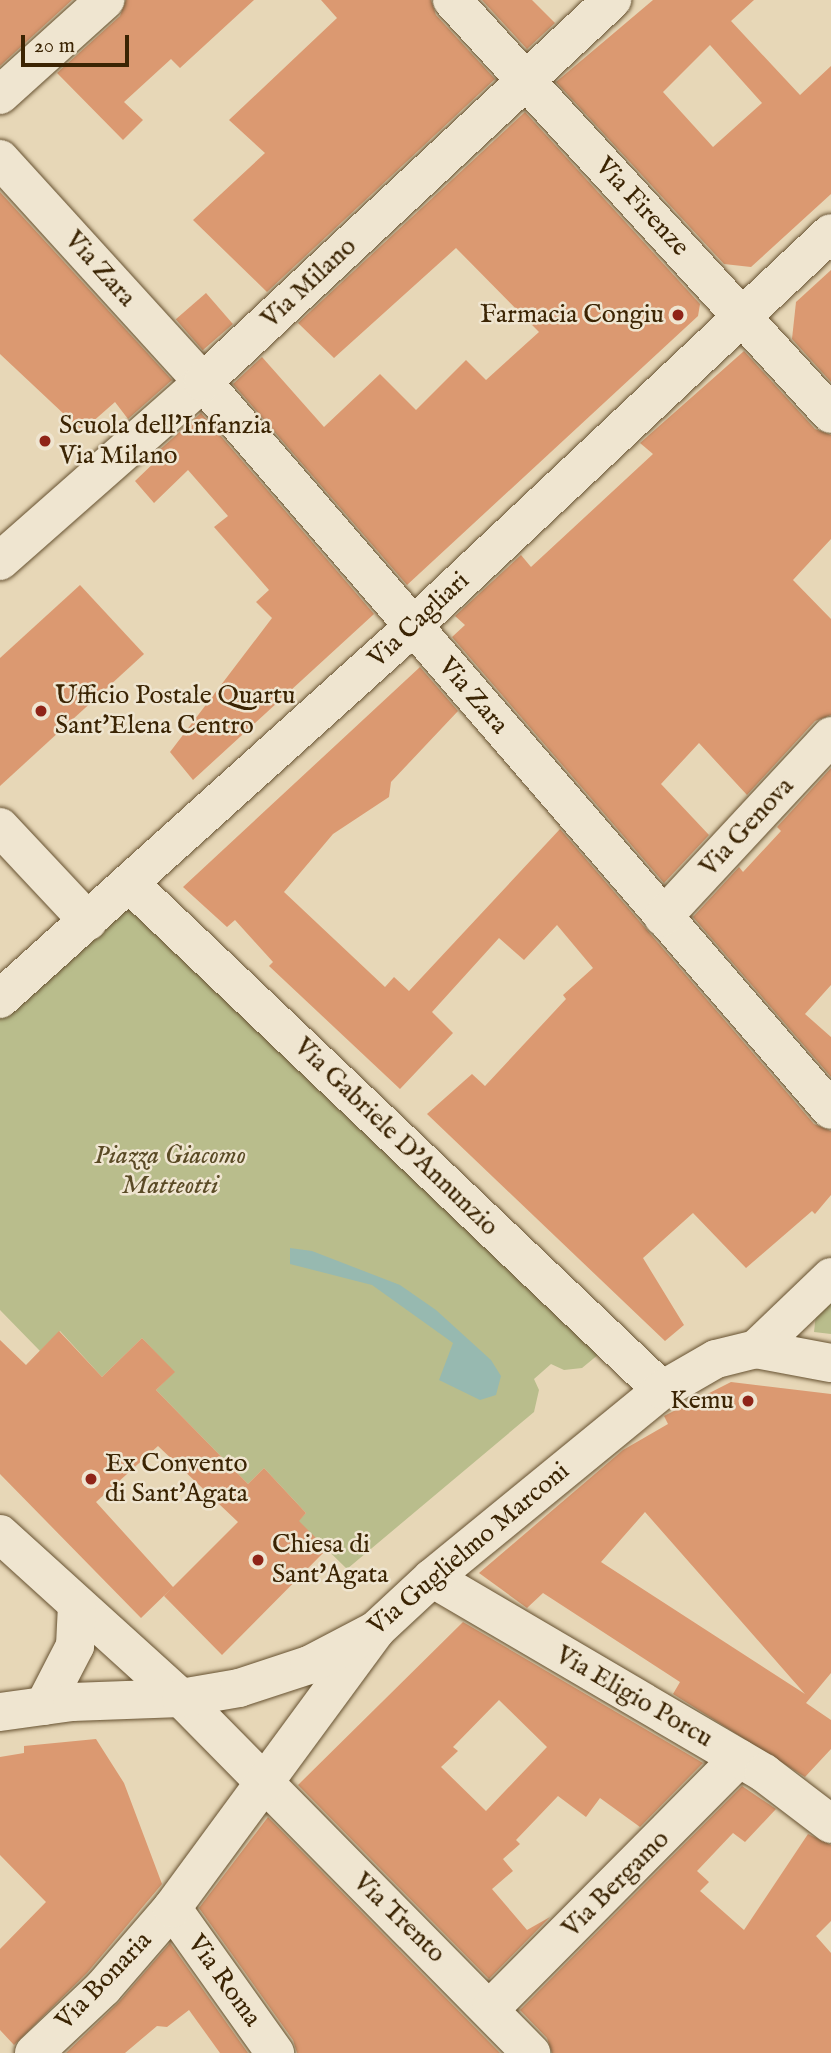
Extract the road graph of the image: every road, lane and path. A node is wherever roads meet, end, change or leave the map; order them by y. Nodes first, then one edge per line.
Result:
1 (105, 0) edge
2 (452, 0) edge
3 (612, 0) edge
4 (524, 81) junction
5 (0, 95) edge
6 (0, 159) edge
7 (831, 233) edge
8 (741, 314) junction
9 (203, 382) junction
10 (831, 414) edge
11 (0, 561) edge
12 (414, 626) junction
13 (831, 736) edge
14 (0, 827) edge
15 (130, 884) junction
16 (663, 917) junction
17 (88, 921) junction
18 (0, 999) edge
19 (831, 1110) edge
20 (831, 1278) edge
21 (756, 1349) junction
22 (831, 1363) edge
23 (662, 1390) junction
24 (0, 1534) edge
25 (432, 1578) junction
26 (78, 1605) junction
27 (376, 1630) junction
28 (181, 1699) junction
29 (44, 1706) junction
30 (0, 1713) edge
31 (739, 1758) junction
32 (263, 1786) junction
33 (831, 1824) edge
34 (172, 1908) junction
35 (491, 2008) junction
36 (34, 2053) edge
37 (275, 2053) edge
38 (531, 2053) edge

1 - 5 street
2 - 4 street, Via Firenze
3 - 4 street, Via Milano
4 - 8 street, Via Firenze
4 - 9 street, Via Milano
6 - 9 street, Via Zara
7 - 8 street, Via Cagliari
8 - 10 street, Via Firenze
8 - 12 street, Via Cagliari
9 - 11 street, Via Milano
9 - 12 street, Via Zara
12 - 15 street, Via Cagliari
12 - 16 street, Via Zara
13 - 16 street, Via Genova
14 - 17 street
15 - 17 street, Via Cagliari
15 - 23 street, Via Gabriele D'Annunzio
16 - 19 street, Via Zara
17 - 18 street, Via Cagliari
20 - 21 street
21 - 22 street, Via Guglielmo Marconi
21 - 23 street, Via Guglielmo Marconi
23 - 25 street, Via Guglielmo Marconi
24 - 26 street, Via Trento
25 - 27 street, Via Guglielmo Marconi
25 - 31 street, Via Eligio Porcu
26 - 28 street, Via Trento
26 - 29 street
27 - 28 street, Via Guglielmo Marconi
27 - 32 street, Via Bonaria
28 - 29 street, Via Guglielmo Marconi
28 - 32 street, Via Trento
29 - 30 street, Via Guglielmo Marconi
31 - 33 street, Via Eligio Porcu
31 - 35 street, Via Bergamo
32 - 34 street, Via Bonaria
32 - 35 street, Via Trento
34 - 36 street, Via Bonaria
34 - 37 street, Via Roma
35 - 38 street, Via Trento

